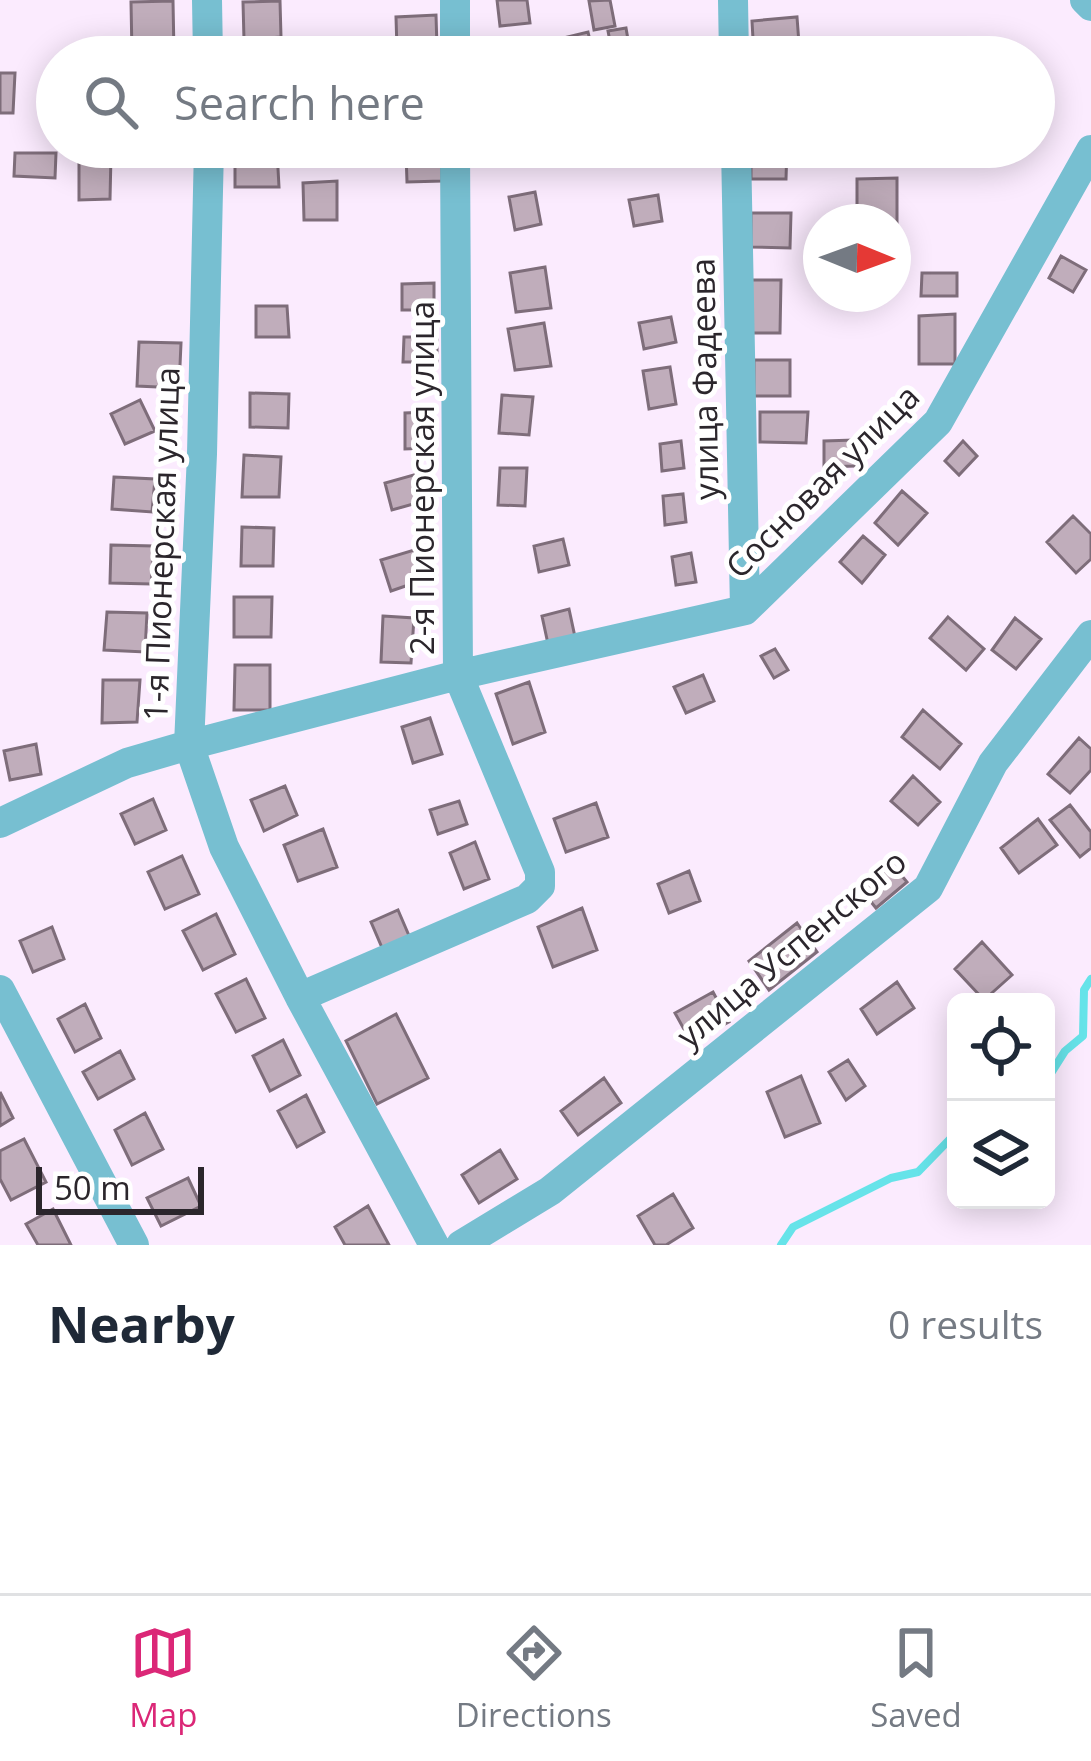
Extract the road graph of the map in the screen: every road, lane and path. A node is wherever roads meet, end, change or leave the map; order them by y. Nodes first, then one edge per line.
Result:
1 (207, 0) edge
2 (454, 0) edge
3 (734, 0) edge
4 (208, 36) edge
5 (455, 36) edge
6 (734, 36) edge
7 (1091, 150) edge
8 (209, 168) edge
9 (455, 168) edge
10 (736, 168) edge
11 (1083, 176) edge
12 (745, 610) junction
13 (1091, 635) edge
14 (458, 675) junction
15 (189, 745) junction
16 (0, 824) edge
17 (0, 990) edge
18 (300, 998) junction
19 (134, 1245) edge
20 (434, 1245) edge
21 (461, 1245) edge

1 - 4 street
2 - 5 street
3 - 6 street
7 - 11 street, Сосновая улица
8 - 15 street, 1-я Пионерская улица
9 - 14 street, 2-я Пионерская улица
10 - 12 street, улица Фадеева
11 - 12 street, Сосновая улица
12 - 14 street
13 - 21 street, улица Успенского
14 - 15 street
14 - 18 street, 2-я Пионерская улица
15 - 16 street
15 - 18 street, 1-я Пионерская улица
17 - 19 street
18 - 20 street, 1-я Пионерская улица

